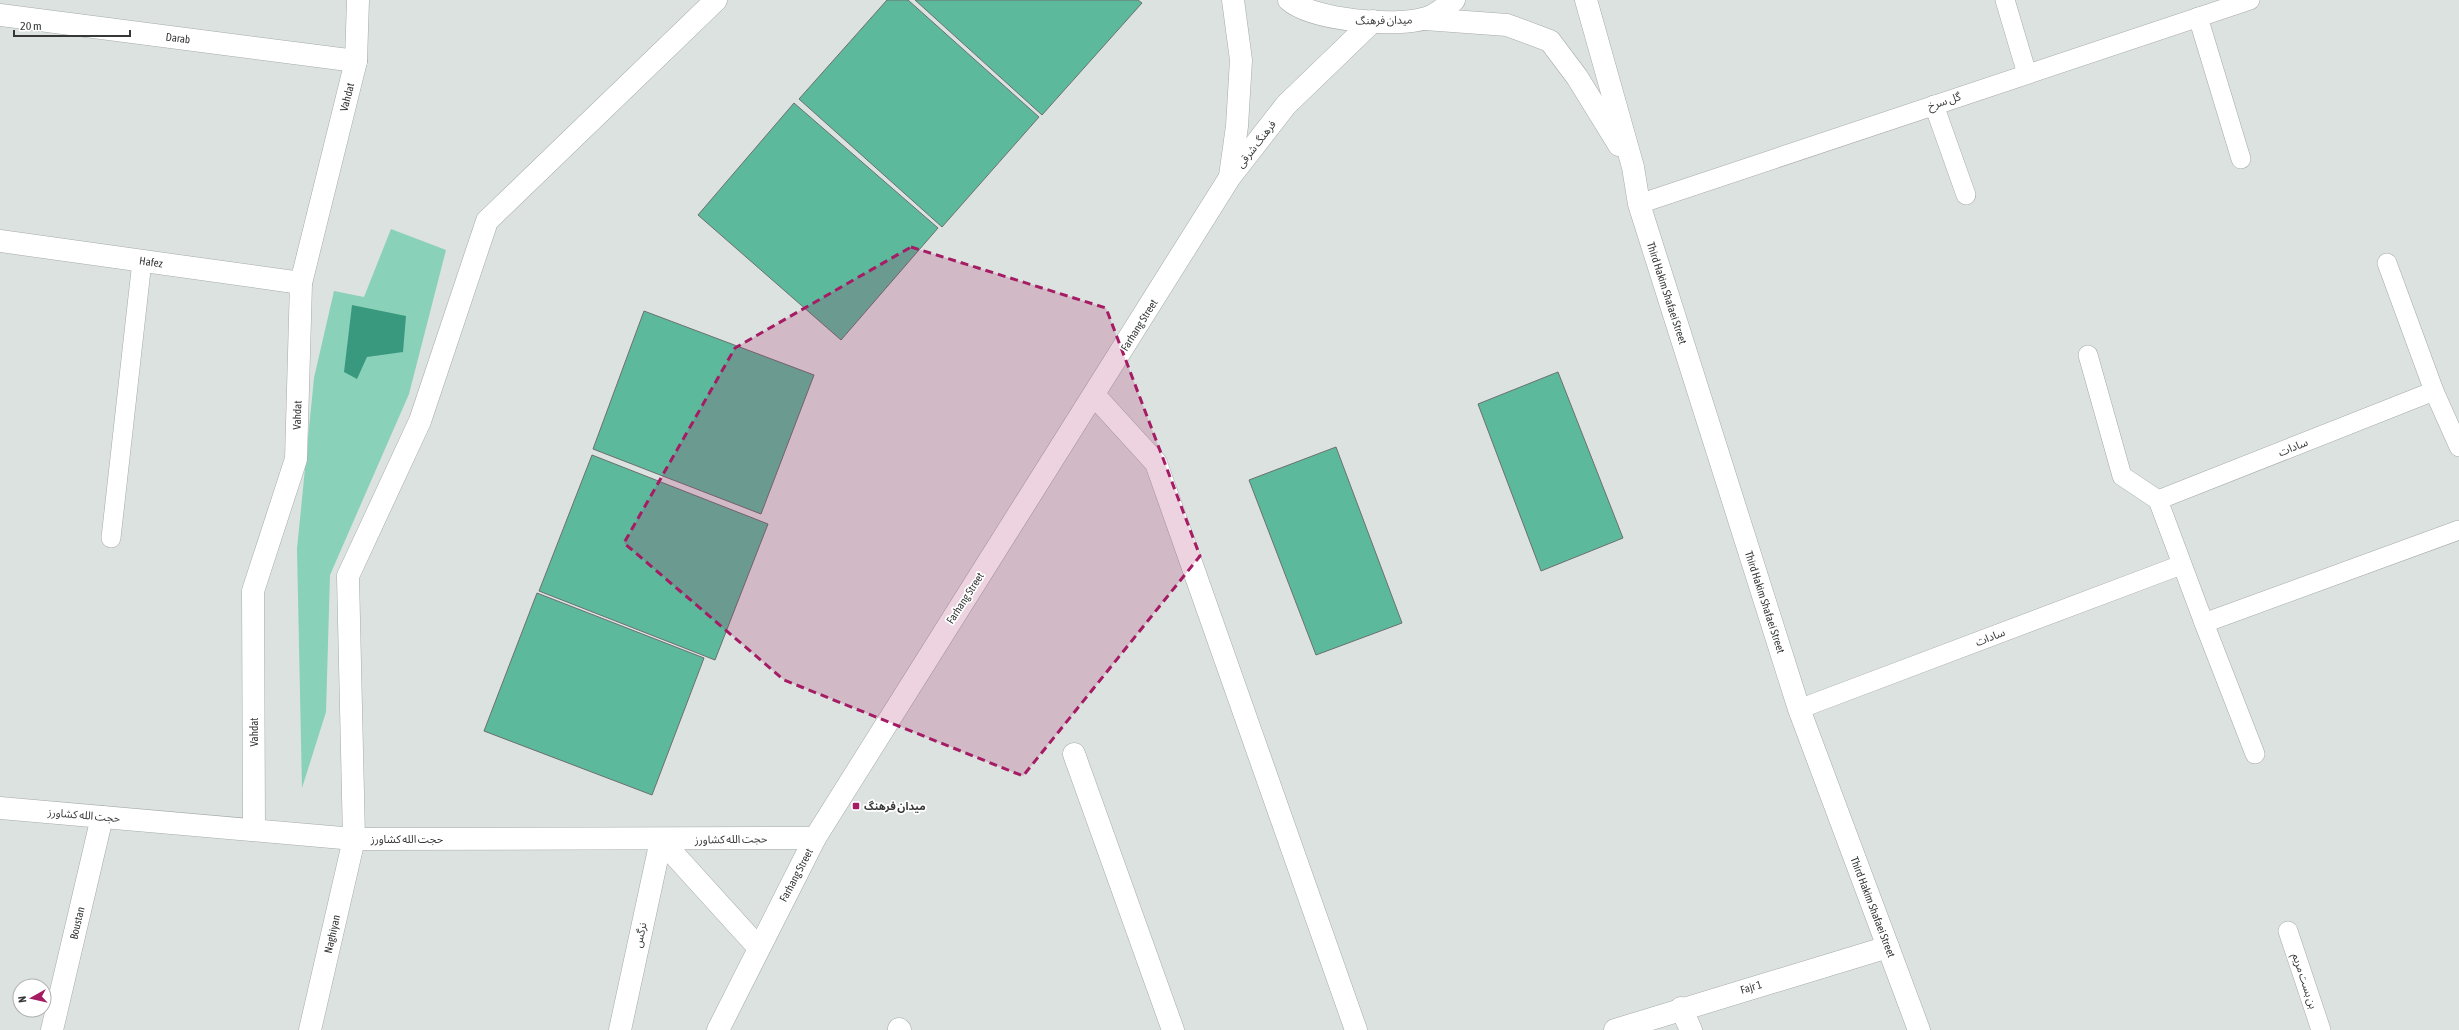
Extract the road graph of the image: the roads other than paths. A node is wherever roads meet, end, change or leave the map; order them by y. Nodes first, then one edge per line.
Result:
1 (358, 0) edge
2 (716, 0) edge
3 (1233, 0) edge
4 (1289, 0) edge
5 (1454, 0) edge
6 (1586, 0) edge
7 (2005, 0) edge
8 (2250, 0) edge
9 (0, 15) edge
10 (2198, 17) junction
11 (1425, 19) junction
12 (1373, 21) junction
13 (356, 61) junction
14 (2027, 74) junction
15 (1934, 105) junction
16 (2241, 160) dead end
17 (1633, 167) junction
18 (1230, 177) junction
19 (1966, 196) dead end
20 (1639, 204) junction
21 (0, 241) edge
22 (142, 261) junction
23 (2387, 263) dead end
24 (301, 283) junction
25 (2088, 355) dead end
26 (2434, 391) junction
27 (1095, 396) junction
28 (2459, 447) edge
29 (2158, 500) junction
30 (2459, 530) edge
31 (111, 538) dead end
32 (2181, 565) junction
33 (2204, 623) junction
34 (1799, 709) junction
35 (1074, 754) dead end
36 (2255, 754) dead end
37 (0, 808) edge
38 (102, 816) junction
39 (254, 830) junction
40 (815, 838) junction
41 (354, 839) junction
42 (661, 840) junction
43 (2288, 931) dead end
44 (1888, 946) junction
45 (758, 948) junction
46 (1681, 1008) junction
47 (52, 1030) edge
48 (310, 1030) edge
49 (620, 1030) edge
50 (718, 1030) edge
51 (1173, 1030) edge
52 (1356, 1030) edge
53 (1615, 1030) edge
54 (1691, 1030) edge
55 (1919, 1030) edge
56 (2321, 1030) edge

1 - 13 street, Vahdat
2 - 41 street, Naghiyan
3 - 18 street, فرهنگ شرقی
4 - 12 street, میدان فرهنگ
5 - 11 street, میدان فرهنگ
6 - 17 street, Third Hakim Shafaei Street
7 - 14 lane
8 - 10 lane, گل سرخ
9 - 13 street, Darab
10 - 14 lane, گل سرخ
10 - 16 lane
11 - 12 street, میدان فرهنگ
11 - 17 street
12 - 18 street, فرهنگ شرقی
13 - 24 street, Vahdat
14 - 15 lane, گل سرخ
15 - 19 lane
15 - 20 lane, گل سرخ
17 - 20 street, Third Hakim Shafaei Street
18 - 27 street, Farhang Street
20 - 34 street, Third Hakim Shafaei Street
21 - 22 street, Hafez
22 - 24 street, Hafez
22 - 31 lane
23 - 26 lane
24 - 39 street, Vahdat
25 - 29 lane
26 - 28 lane
26 - 29 lane, سادات
27 - 40 street, Farhang Street
27 - 52 street
29 - 32 lane
30 - 33 lane
32 - 33 lane
32 - 34 lane, سادات
33 - 36 lane
34 - 44 street, Third Hakim Shafaei Street
35 - 51 street
37 - 38 street, حجت الله کشاورز
38 - 39 street, حجت الله کشاورز
38 - 47 street, Boustan
39 - 41 street, حجت الله کشاورز
40 - 42 street, حجت الله کشاورز
40 - 45 street, Farhang Street
41 - 42 street, حجت الله کشاورز
41 - 48 street, Naghiyan
42 - 45 street
42 - 49 street, نرگس
43 - 56 lane, بن بست مریم
44 - 46 street, Fajr 1
44 - 55 street, Third Hakim Shafaei Street
45 - 50 street, Farhang Street
46 - 53 street, Fajr 1
46 - 54 street

